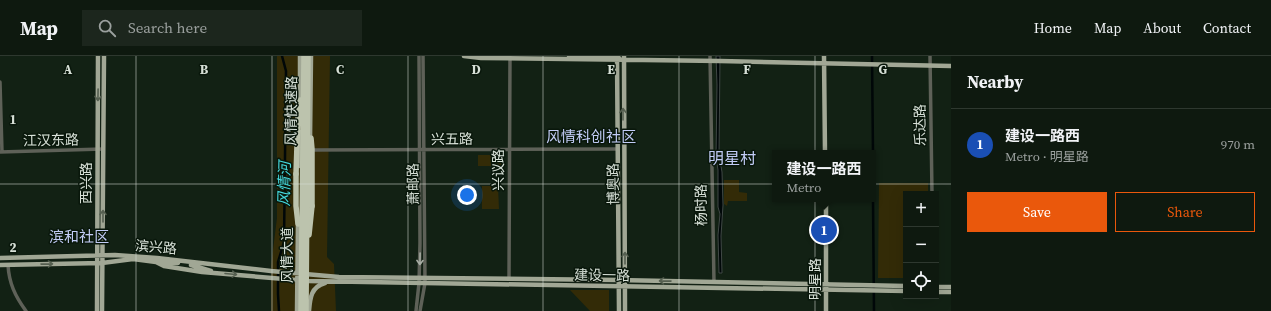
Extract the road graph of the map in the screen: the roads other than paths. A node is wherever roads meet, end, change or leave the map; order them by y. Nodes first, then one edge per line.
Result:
1 (98, 56) edge
2 (104, 56) edge
3 (300, 56) edge
4 (304, 56) edge
5 (310, 56) edge
6 (419, 56) edge
7 (423, 56) edge
8 (464, 56) edge
9 (569, 56) edge
10 (824, 56) edge
11 (930, 56) edge
12 (510, 57) edge
13 (617, 58) edge
14 (624, 58) edge
15 (712, 59) edge
16 (824, 63) junction
17 (930, 66) junction
18 (951, 66) edge
19 (303, 80) junction
20 (0, 82) edge
21 (308, 115) junction
22 (103, 149) junction
23 (509, 149) junction
24 (617, 149) junction
25 (97, 150) junction
26 (310, 150) junction
27 (422, 150) junction
28 (825, 150) edge
29 (1, 152) edge
30 (932, 191) edge
31 (826, 202) edge
32 (298, 224) junction
33 (309, 235) junction
34 (97, 256) junction
35 (103, 256) junction
36 (0, 258) edge
37 (100, 263) junction
38 (0, 265) edge
39 (8, 265) junction
40 (298, 273) junction
41 (308, 274) junction
42 (298, 280) junction
43 (420, 280) junction
44 (425, 280) junction
45 (308, 281) junction
46 (339, 281) junction
47 (509, 282) junction
48 (714, 282) junction
49 (618, 283) junction
50 (625, 283) junction
51 (903, 286) edge
52 (827, 287) junction
53 (939, 287) edge
54 (951, 287) edge
55 (878, 288) junction
56 (903, 291) edge
57 (939, 292) edge
58 (951, 292) edge
59 (26, 311) edge
60 (97, 311) edge
61 (102, 311) edge
62 (298, 311) edge
63 (301, 311) edge
64 (307, 311) edge
65 (416, 311) edge
66 (420, 311) edge
67 (619, 311) edge
68 (625, 311) edge
69 (826, 311) edge

1 -> 25 main road, 西兴路
2 - 22 main road, 西兴路
3 - 32 main road, 风情大道
4 - 19 highway, 风情快速路, bridge
5 - 21 highway, 风情快速路, bridge
5 - 26 main road, 风情大道
6 - 27 street
7 - 27 street, 萧邮路
8 - 12 main road
9 - 13 main road
10 - 16 main road
11 - 17 street, 乐达路
12 - 13 main road
12 - 23 street, 兴议路
13 - 14 main road
13 - 24 main road, 博奥路
14 - 15 main road
50 -> 14 main road, 博奥路
15 - 16 main road
15 - 48 street, 杨时路
16 - 17 main road
16 - 28 main road
17 - 18 main road
17 - 30 street, 乐达路
19 - 32 highway, bridge
19 - 63 highway, 风情快速路, bridge
20 - 29 street
21 - 33 highway, bridge
21 - 64 highway, 风情快速路, bridge
22 - 25 street, 江汉东路
35 -> 22 main road, 西兴路
23 - 24 street, 兴五路
23 - 27 street, 兴五路
23 - 47 street, 兴议路
24 - 49 main road, 博奥路
25 - 29 street, 江汉东路
25 - 34 main road, 西兴路
26 - 27 street, 兴五路
26 - 33 main road, 风情大道
27 -> 43 street
27 - 44 street, 萧邮路
31 - 52 main road, 明星路
32 - 40 main road, 风情大道
33 - 41 main road, 风情大道
34 - 35 main road, 滨兴路
34 - 36 main road, 滨兴路
34 - 37 main road, 西兴路
35 - 37 main road, 西兴路
35 - 40 main road, 滨兴路
39 -> 37 main road, 滨兴路
37 -> 42 main road, 滨兴路
37 - 60 main road, 西兴路
37 - 61 main road, 西兴路
38 - 39 main road, 滨兴路
39 - 59 street
40 - 41 main road, 滨兴路
40 - 42 main road, 风情大道
41 - 43 main road, 建设一路
41 - 45 main road, 风情大道
42 - 45 main road, 建设一路
42 - 62 main road, 风情大道
43 - 44 main road, 建设一路
43 - 46 main road, 建设一路
43 - 65 street
44 - 47 main road, 建设一路
44 - 66 street, 萧邮路
45 - 46 main road, 建设一路
45 - 64 main road, 风情大道
46 - 64 main road
47 - 49 main road, 建设一路
48 -> 50 main road, 建设一路
48 - 52 main road, 建设一路
49 - 50 main road, 建设一路
49 - 67 main road, 博奥路
50 - 52 main road, 建设一路
50 - 68 main road, 博奥路
51 - 55 main road, 建设一路
52 - 55 main road, 建设一路
52 - 69 main road, 明星路
53 - 54 main road
55 - 56 main road, 建设一路
57 - 58 main road

